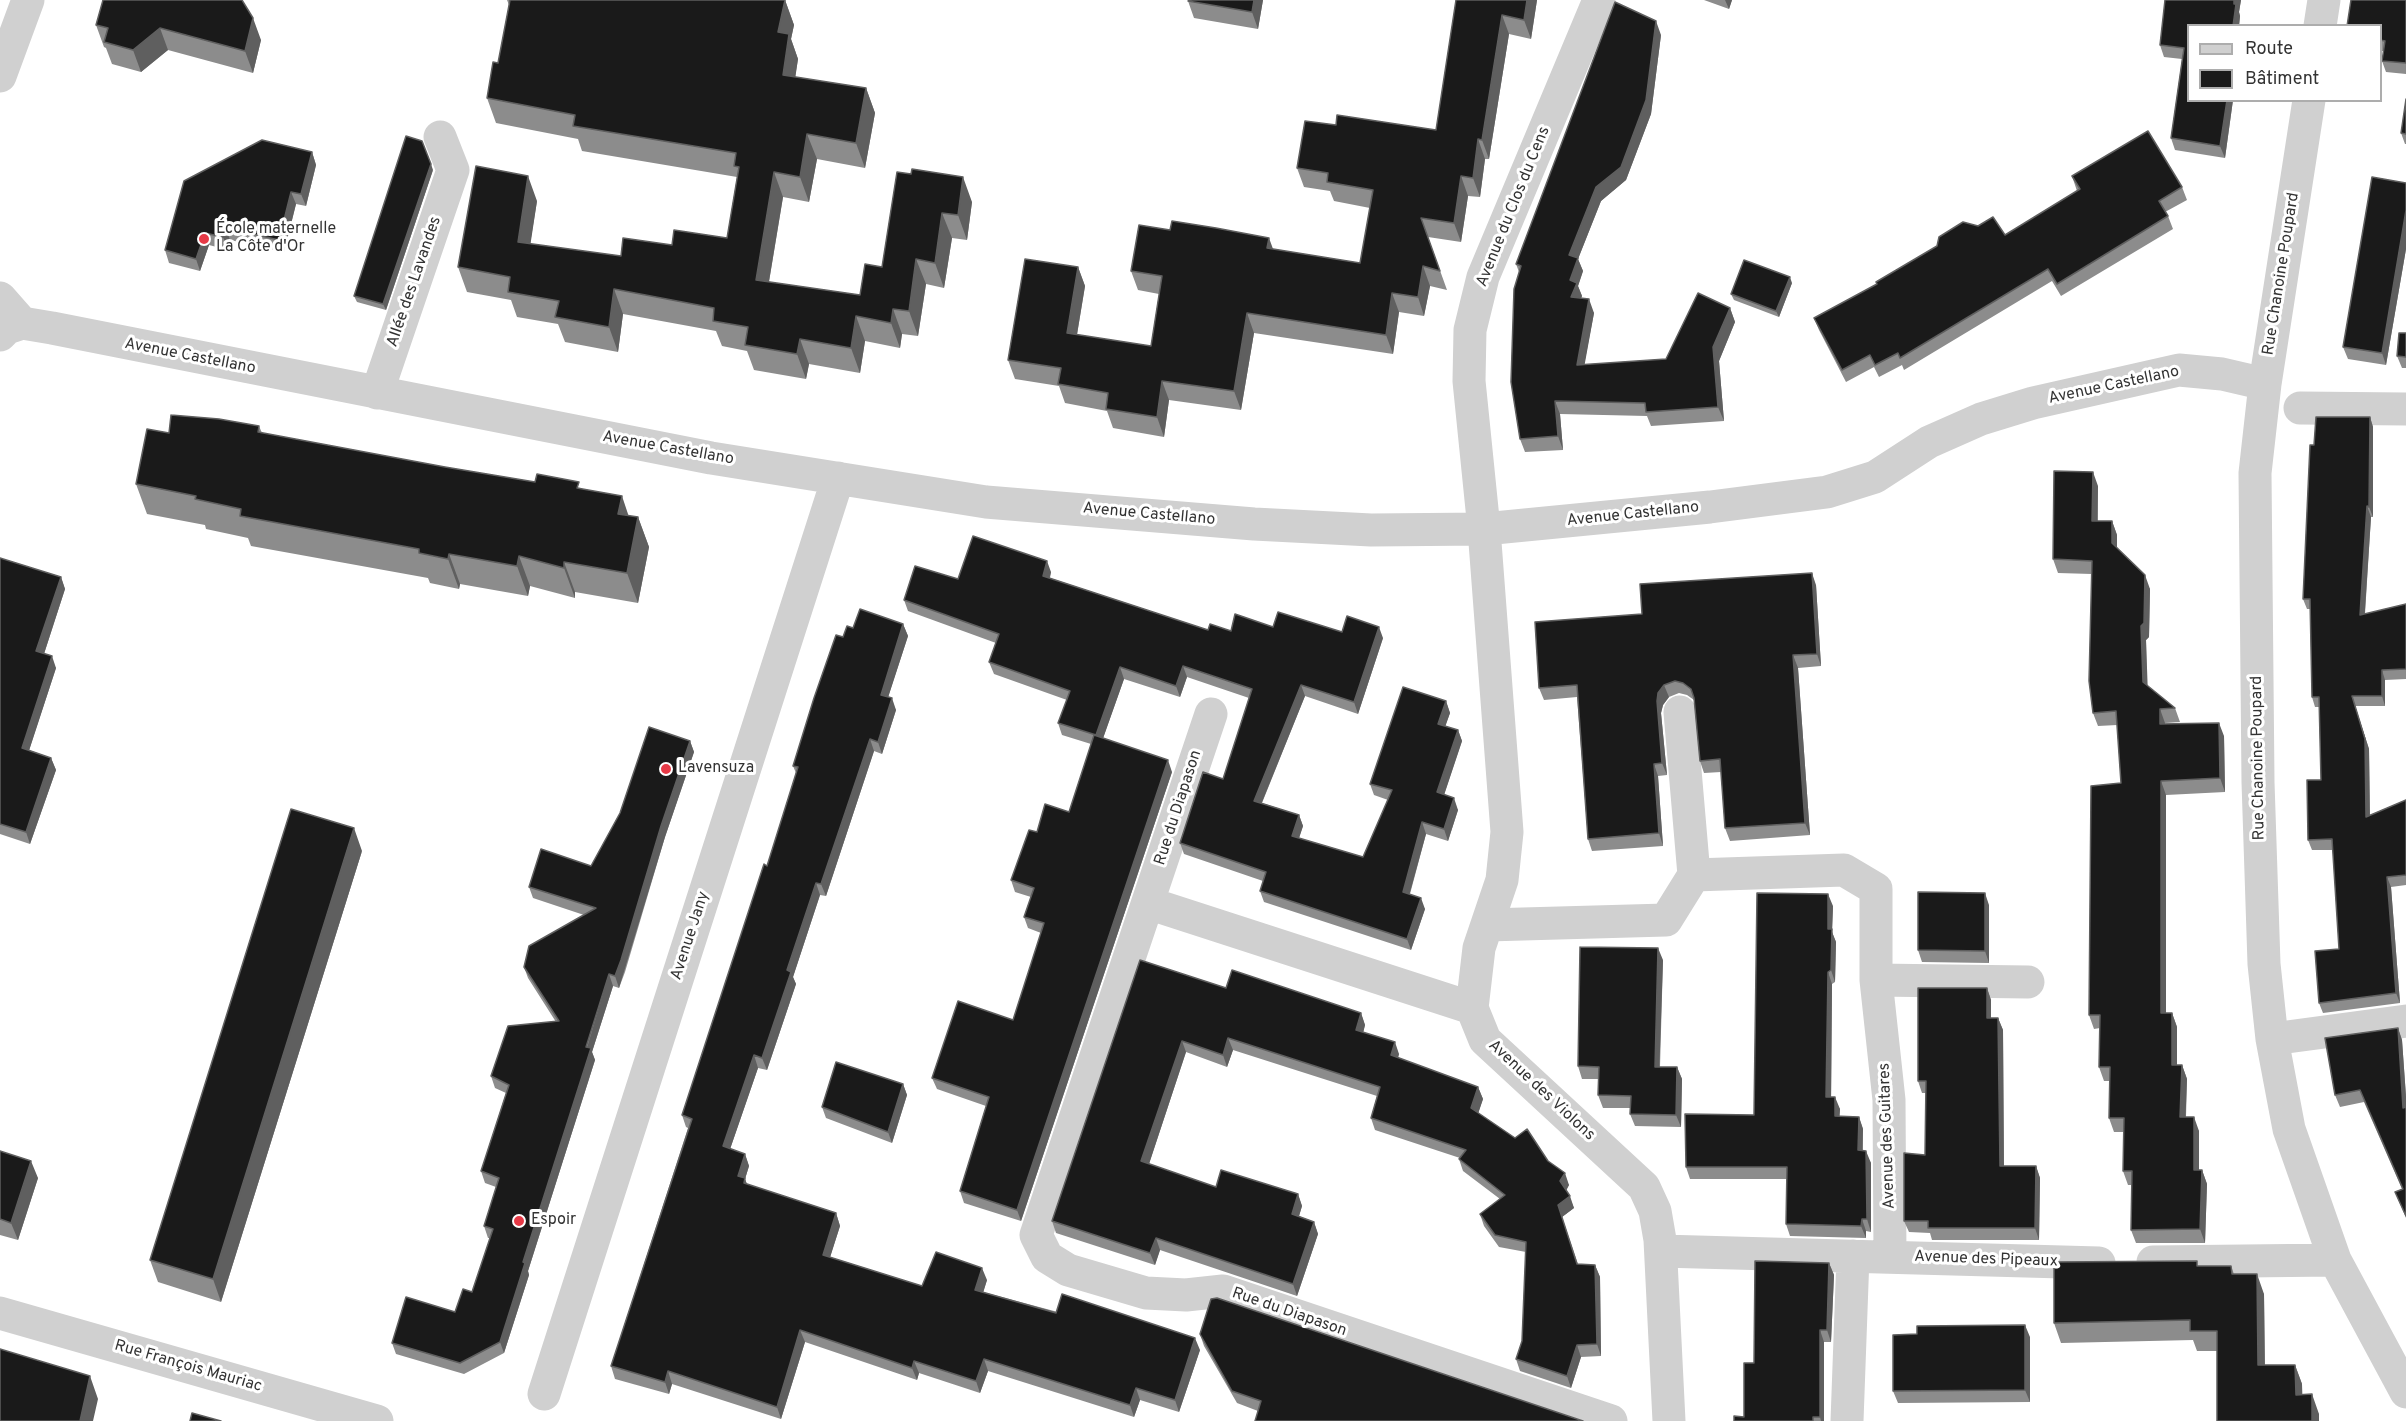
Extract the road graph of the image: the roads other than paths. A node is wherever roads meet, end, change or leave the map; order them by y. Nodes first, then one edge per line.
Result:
1 (1599, 0) edge
2 (2324, 0) edge
3 (17, 7) edge
4 (2320, 24) edge
5 (0, 76) edge
6 (2309, 102) edge
7 (440, 137) dead end
8 (0, 298) edge
9 (11, 329) edge
10 (2265, 384) junction
11 (377, 393) junction
12 (2300, 408) dead end
13 (2406, 409) edge
14 (838, 478) junction
15 (1484, 529) junction
16 (1680, 712) dead end
17 (1211, 714) dead end
18 (1694, 875) junction
19 (1148, 903) junction
20 (1487, 925) junction
21 (1876, 980) junction
22 (2028, 982) dead end
23 (1472, 1008) junction
24 (2406, 1021) edge
25 (2272, 1039) junction
26 (1661, 1251) junction
27 (1853, 1256) junction
28 (1890, 1257) junction
29 (2335, 1260) junction
30 (0, 1313) edge
31 (2406, 1392) edge
32 (544, 1394) dead end
33 (377, 1421) edge
34 (1611, 1421) edge
35 (1669, 1421) edge
36 (1847, 1421) edge

1 - 15 street, Avenue du Clos du Cens
2 - 4 street
3 - 5 street
6 - 10 street, Rue Chanoine Poupard
7 - 11 street, Allée des Lavandes
8 - 9 street
9 - 11 street, Avenue Castellano
10 - 15 street, Avenue Castellano
10 - 25 street, Rue Chanoine Poupard
11 - 14 street, Avenue Castellano
12 - 13 street
14 - 15 street, Avenue Castellano
14 - 32 street, Avenue Jany
15 - 20 street, Avenue des Violons
16 - 18 street
17 - 19 street, Rue du Diapason
18 - 20 street
18 - 21 street, Avenue des Guitares
19 - 23 street
19 - 34 street, Rue du Diapason
20 - 23 street, Avenue des Violons
21 - 22 street
21 - 28 street, Avenue des Guitares
23 - 26 street, Avenue des Violons
24 - 25 street
25 - 29 street, Rue Chanoine Poupard
26 - 27 street, Avenue des Pipeaux
26 - 35 street, Avenue des Violons
27 - 28 street, Avenue des Pipeaux
27 - 36 street
28 - 29 street, Avenue des Pipeaux
29 - 31 street, Rue Chanoine Poupard
30 - 33 street, Rue François Mauriac

